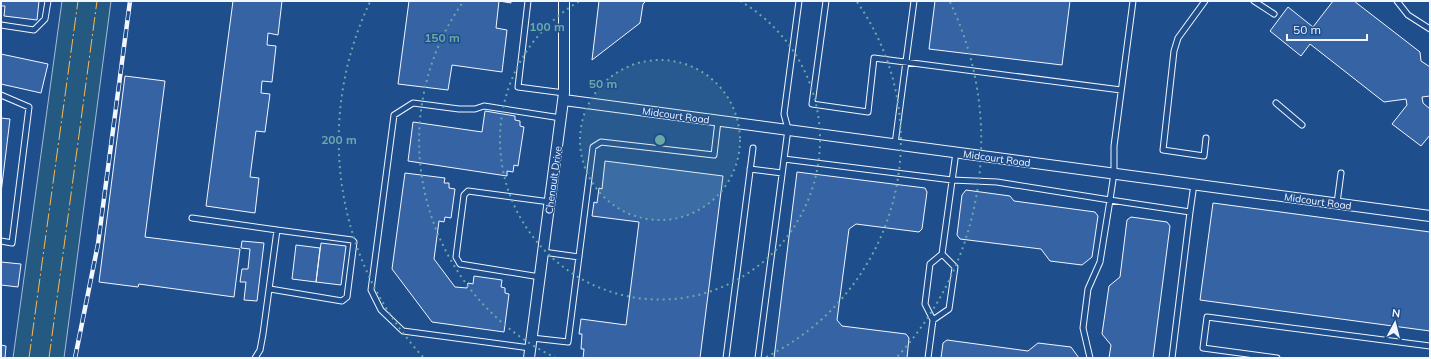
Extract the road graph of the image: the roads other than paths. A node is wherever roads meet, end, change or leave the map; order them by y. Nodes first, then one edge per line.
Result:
1 (48, 1) edge
2 (528, 1) edge
3 (564, 1) edge
4 (800, 1) edge
5 (826, 1) edge
6 (914, 1) edge
7 (1133, 1) edge
8 (1205, 1) edge
9 (1254, 1) edge
10 (1397, 1) edge
11 (1274, 14) dead end
12 (1, 25) edge
13 (1430, 29) edge
14 (906, 62) junction
15 (1121, 90) junction
16 (1, 94) edge
17 (564, 97) junction
18 (1276, 103) dead end
19 (561, 118) junction
20 (718, 120) junction
21 (1302, 125) dead end
22 (788, 129) junction
23 (1206, 138) dead end
24 (894, 144) junction
25 (753, 148) dead end
26 (956, 152) junction
27 (784, 158) junction
28 (750, 169) junction
29 (782, 173) junction
30 (1114, 173) junction
31 (1341, 173) dead end
32 (952, 180) junction
33 (1194, 184) junction
34 (1110, 200) junction
35 (550, 202) junction
36 (1336, 203) junction
37 (1190, 212) junction
38 (1430, 216) edge
39 (192, 218) dead end
40 (277, 230) junction
41 (1, 241) edge
42 (543, 252) junction
43 (942, 254) junction
44 (579, 257) junction
45 (540, 277) junction
46 (270, 289) junction
47 (933, 320) junction
48 (1430, 346) edge
49 (530, 348) edge
50 (255, 358) edge
51 (726, 358) edge
52 (758, 358) edge
53 (928, 358) edge
54 (1090, 358) edge
55 (1172, 358) edge
56 (1277, 358) edge

1 - 12 lane
2 - 17 lane
3 - 17 street, Chenault Drive
4 - 22 lane
5 - 14 lane
6 - 14 lane
7 - 15 lane
8 - 23 lane
9 - 11 lane
10 - 13 lane
14 - 15 lane
14 - 24 lane
15 - 30 lane
16 - 41 lane
17 - 19 street, Chenault Drive
17 - 20 street, Midcourt Road
18 - 21 lane
19 - 35 street, Chenault Drive
19 - 49 lane
20 - 22 street, Midcourt Road
20 - 44 lane
22 - 24 street, Midcourt Road
22 - 27 lane
24 - 26 street, Midcourt Road
25 - 28 lane
26 - 30 street, Midcourt Road
26 - 32 lane
27 - 29 lane
27 - 32 lane
28 - 29 lane
28 - 51 lane
29 - 52 lane
30 - 33 street, Midcourt Road
30 - 34 lane
31 - 36 lane
32 - 34 lane
32 - 43 lane
33 - 36 street, Midcourt Road
33 - 37 lane
34 - 37 lane
34 - 54 lane
35 - 42 street, Chenault Drive
35 - 45 lane
36 - 38 street, Midcourt Road
37 - 55 lane
39 - 40 lane
40 - 46 lane
40 - 46 lane
42 - 44 lane
42 - 45 street, Chenault Drive
43 - 47 lane
43 - 47 lane
44 - 49 lane
45 - 49 street, Chenault Drive
46 - 50 lane
47 - 53 lane
48 - 56 lane

